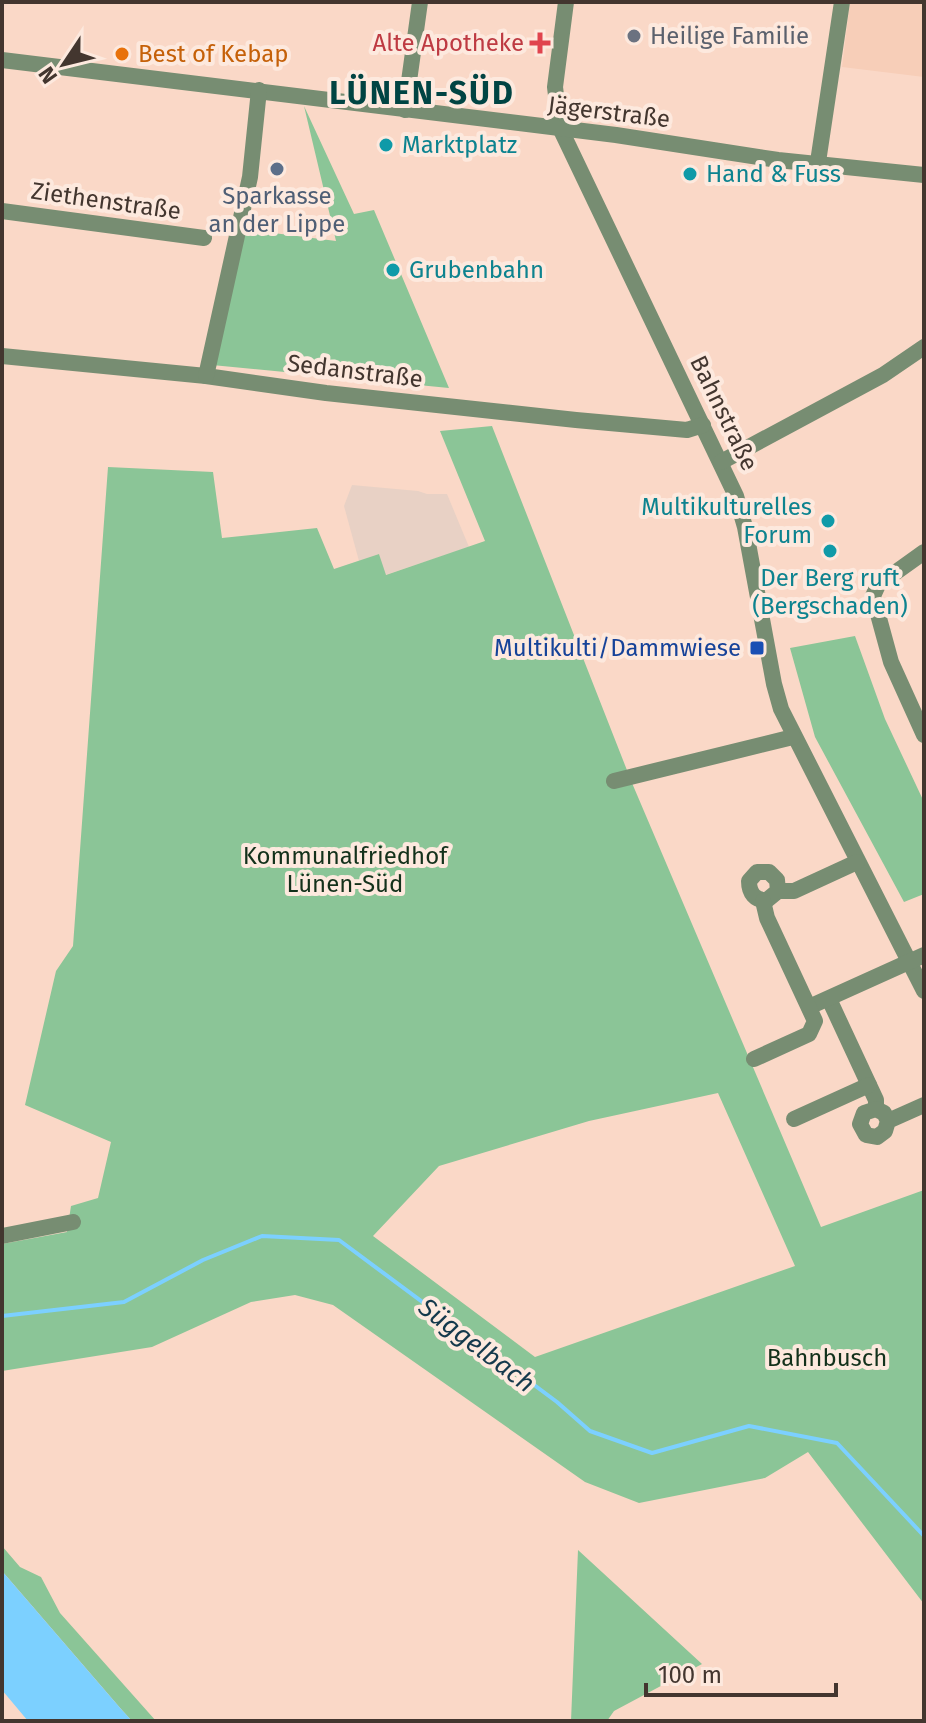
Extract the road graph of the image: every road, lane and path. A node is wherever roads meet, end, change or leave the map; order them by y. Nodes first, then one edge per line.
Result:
1 (420, 2) edge
2 (566, 2) edge
3 (842, 2) edge
4 (2, 60) edge
5 (259, 90) junction
6 (405, 110) junction
7 (560, 128) junction
8 (818, 162) junction
9 (924, 175) edge
10 (2, 211) edge
11 (204, 238) dead end
12 (924, 347) edge
13 (2, 356) edge
14 (206, 376) junction
15 (703, 425) junction
16 (721, 462) junction
17 (924, 552) edge
18 (924, 735) edge
19 (793, 737) junction
20 (614, 781) dead end
21 (857, 862) junction
22 (778, 891) junction
23 (763, 901) junction
24 (917, 958) edge
25 (924, 991) edge
26 (829, 999) junction
27 (809, 1007) junction
28 (754, 1059) dead end
29 (869, 1085) junction
30 (924, 1105) edge
31 (794, 1119) dead end
32 (73, 1222) dead end
33 (2, 1236) edge

1 - 6 street
2 - 7 street, Bahnstraße
3 - 8 street
4 - 5 street, Jägerstraße
5 - 6 street, Jägerstraße
5 - 14 street
6 - 7 street, Jägerstraße
7 - 8 street, Jägerstraße
7 - 15 street, Bahnstraße
8 - 9 street, Jägerstraße
10 - 11 street, Ziethenstraße
12 - 16 street
13 - 14 street, Sedanstraße
14 - 15 street, Sedanstraße
15 - 16 street, Bahnstraße
16 - 19 street, Bahnstraße
17 - 18 street
19 - 20 street
19 - 21 street, Bahnstraße
21 - 22 street
21 - 24 street, Bahnstraße
22 - 23 street
22 - 23 street
23 - 27 street
24 - 25 street, Bahnstraße
24 - 26 street
26 - 27 street
26 - 29 street
27 - 28 street
29 - 30 street
29 - 31 street
32 - 33 street

